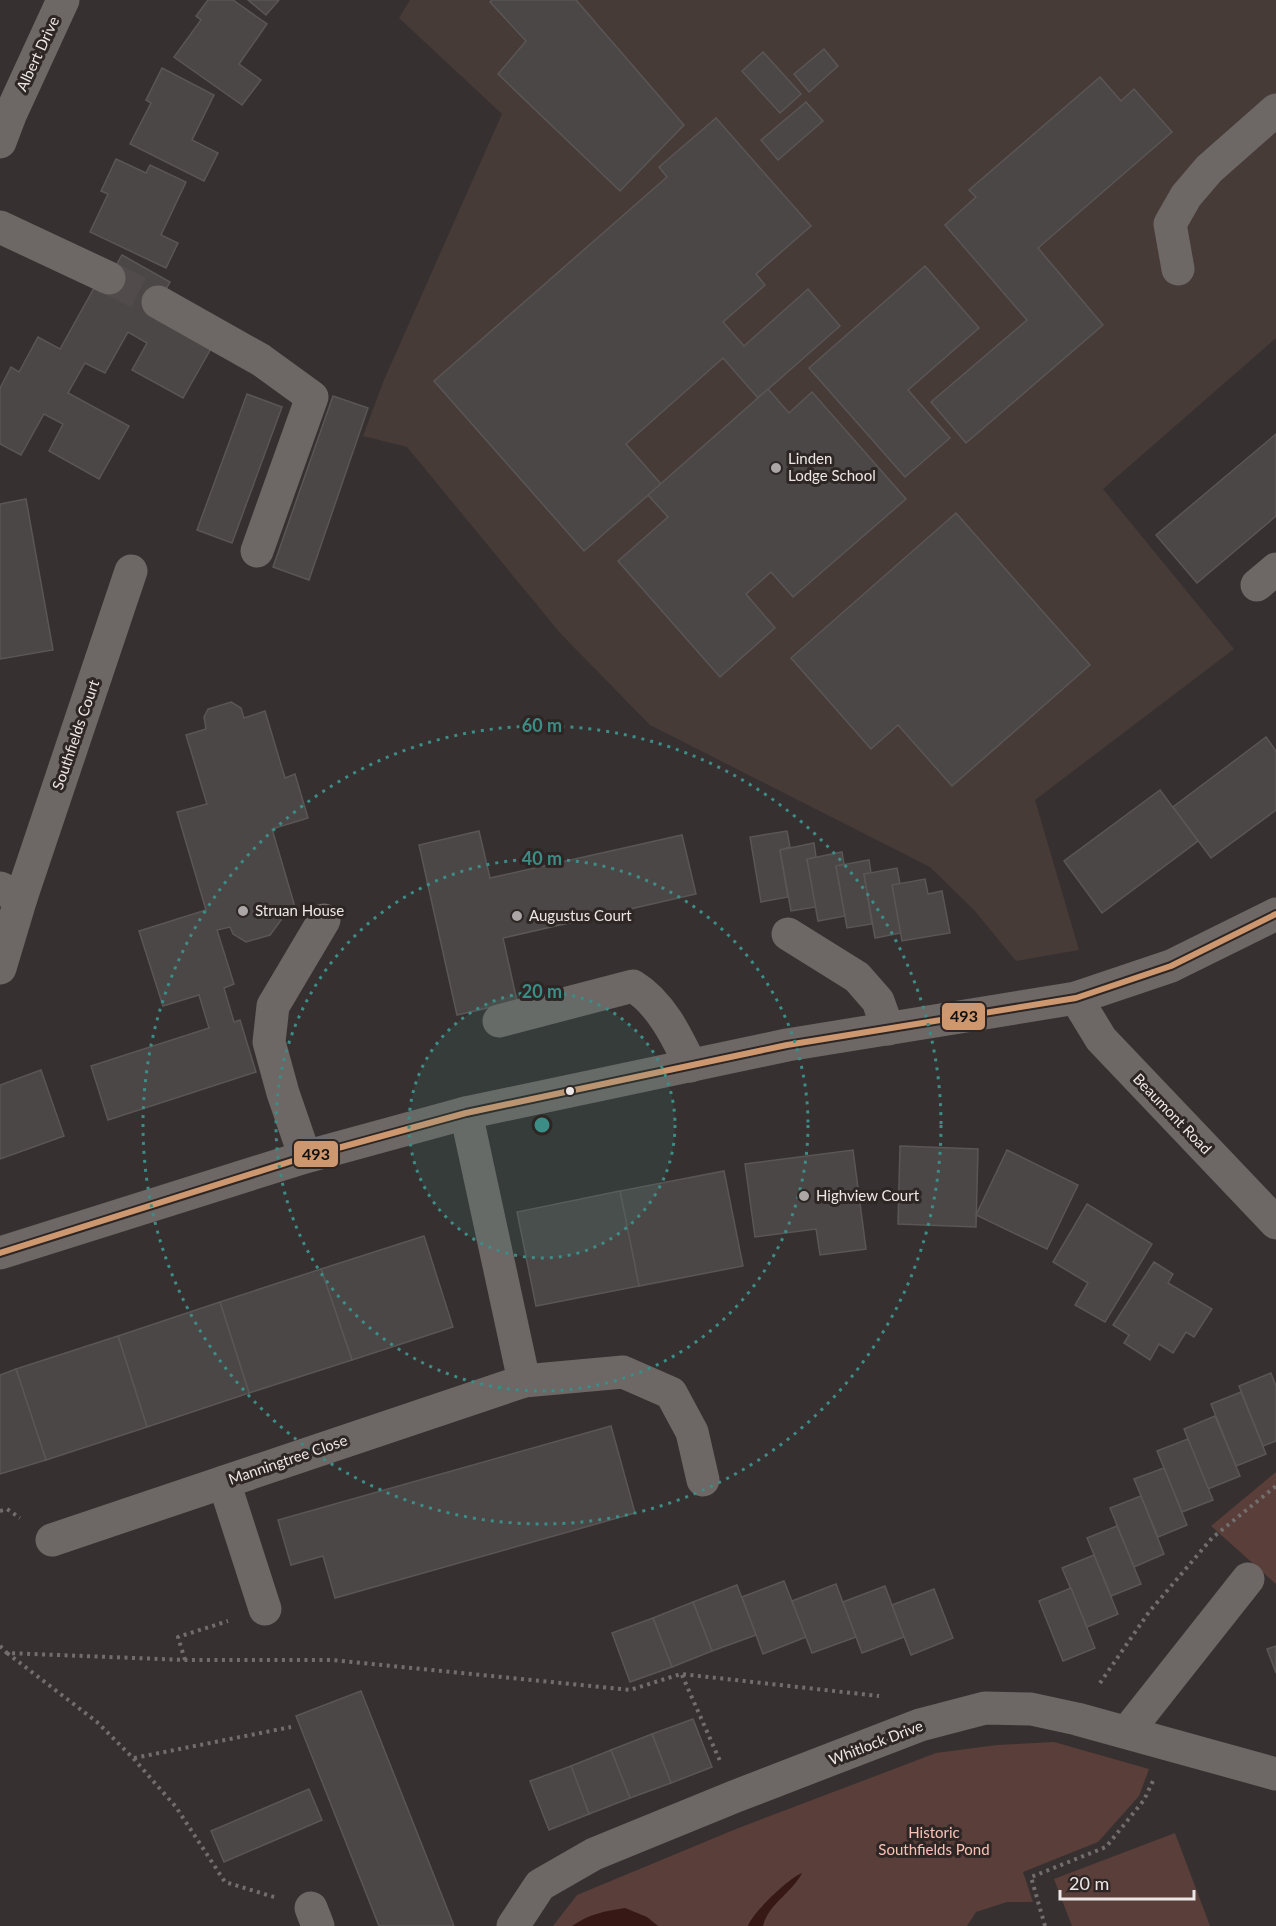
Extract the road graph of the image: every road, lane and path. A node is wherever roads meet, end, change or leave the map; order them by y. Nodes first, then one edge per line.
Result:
1 (63, 0) edge
2 (1276, 110) edge
3 (0, 142) edge
4 (0, 227) edge
5 (1178, 269) dead end
6 (109, 278) tunnel mouth
7 (158, 302) tunnel mouth
8 (257, 551) dead end
9 (131, 571) dead end
10 (10, 893) edge
11 (1276, 914) edge
12 (324, 920) dead end
13 (788, 934) dead end
14 (0, 968) edge
15 (1076, 998) junction
16 (499, 1021) dead end
17 (888, 1029) junction
18 (691, 1065) junction
19 (466, 1113) junction
20 (304, 1156) junction
21 (1276, 1223) edge
22 (0, 1253) edge
23 (524, 1381) junction
24 (704, 1480) dead end
25 (224, 1482) junction
26 (1276, 1486) edge
27 (52, 1540) dead end
28 (1248, 1579) dead end
29 (265, 1609) joint
30 (0, 1646) edge
31 (7, 1653) junction
32 (185, 1660) junction
33 (681, 1674) junction
34 (880, 1696) dead end
35 (1077, 1719) junction
36 (291, 1727) dead end
37 (1126, 1732) junction
38 (1169, 1745) junction
39 (716, 1752) dead end
40 (133, 1758) junction
41 (1276, 1774) edge
42 (315, 1917) edge
43 (513, 1926) edge
44 (1045, 1926) edge

1 - 3 street, Albert Drive
2 - 5 street
4 - 6 street
7 - 8 street
9 - 10 street, Southfields Court
10 - 14 street, Southfields Court
11 - 15 street
12 - 20 street
13 - 17 street
15 - 17 street
15 - 21 street, Beaumont Road
16 - 18 street
17 - 18 street
18 - 19 street
19 - 20 street
19 - 23 street
20 - 22 street
23 - 24 street, Manningtree Close
23 - 25 street, Manningtree Close
25 - 27 street, Manningtree Close
25 - 29 street
26 - 35 path
28 - 37 street
29 - 32 path
30 - 31 path
31 - 32 path
31 - 40 path
32 - 33 path
33 - 34 path
33 - 39 path
35 - 37 street, Whitlock Drive
35 - 43 street, Whitlock Drive
36 - 40 path
37 - 38 street, Whitlock Drive
38 - 41 street, Whitlock Drive
38 - 44 path
40 - 42 path

